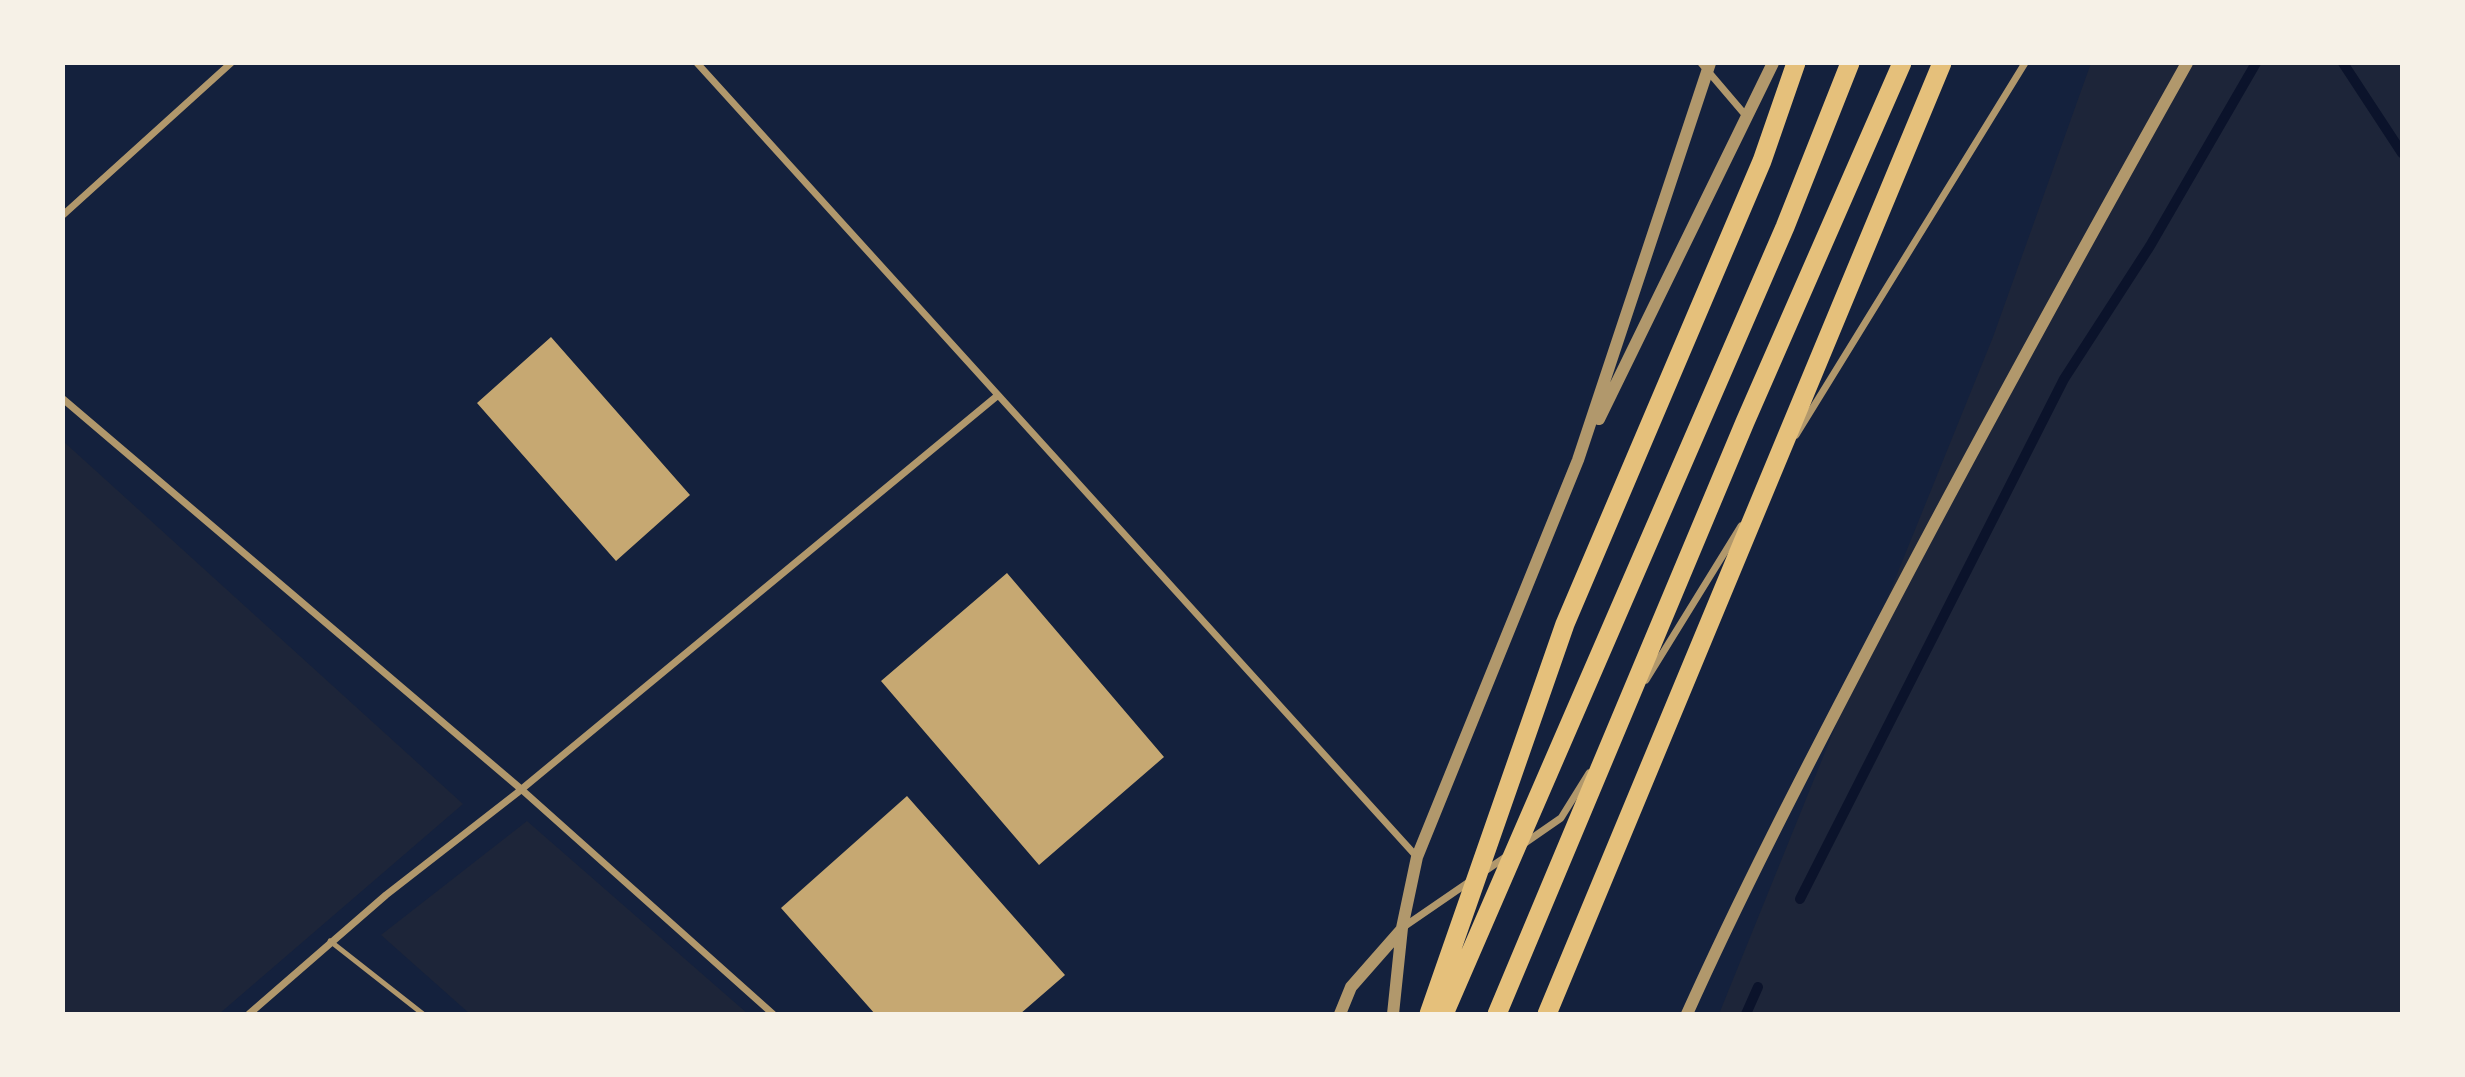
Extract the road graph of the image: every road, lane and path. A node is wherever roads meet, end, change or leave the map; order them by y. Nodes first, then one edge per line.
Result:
1 (231, 63) edge
2 (697, 63) edge
3 (1773, 63) edge
4 (1796, 63) edge
5 (1850, 63) edge
6 (1902, 63) edge
7 (1942, 63) edge
8 (2025, 63) edge
9 (2187, 63) edge
10 (1706, 65) edge
11 (1747, 117) junction
12 (63, 215) edge
13 (998, 396) junction
14 (63, 400) edge
15 (1578, 460) junction
16 (521, 789) junction
17 (1417, 858) junction
18 (1402, 928) junction
19 (330, 941) junction
20 (249, 1014) edge
21 (423, 1014) edge
22 (773, 1014) edge
23 (1340, 1014) edge
24 (1393, 1014) edge
25 (1429, 1014) edge
26 (1444, 1014) edge
27 (1497, 1014) edge
28 (1547, 1014) edge
29 (1687, 1014) edge

1 - 12 street
2 - 13 street
3 - 11 street
4 - 25 highway
5 - 26 highway
6 - 27 highway
7 - 28 highway
8 - 18 street
9 - 29 street
10 - 11 street
10 - 15 street
11 - 15 street
13 - 16 street
13 - 17 street
14 - 16 street
15 - 17 street
16 - 19 street
16 - 22 street
17 - 18 street
18 - 23 street
18 - 24 street
19 - 20 street
19 - 21 lane

